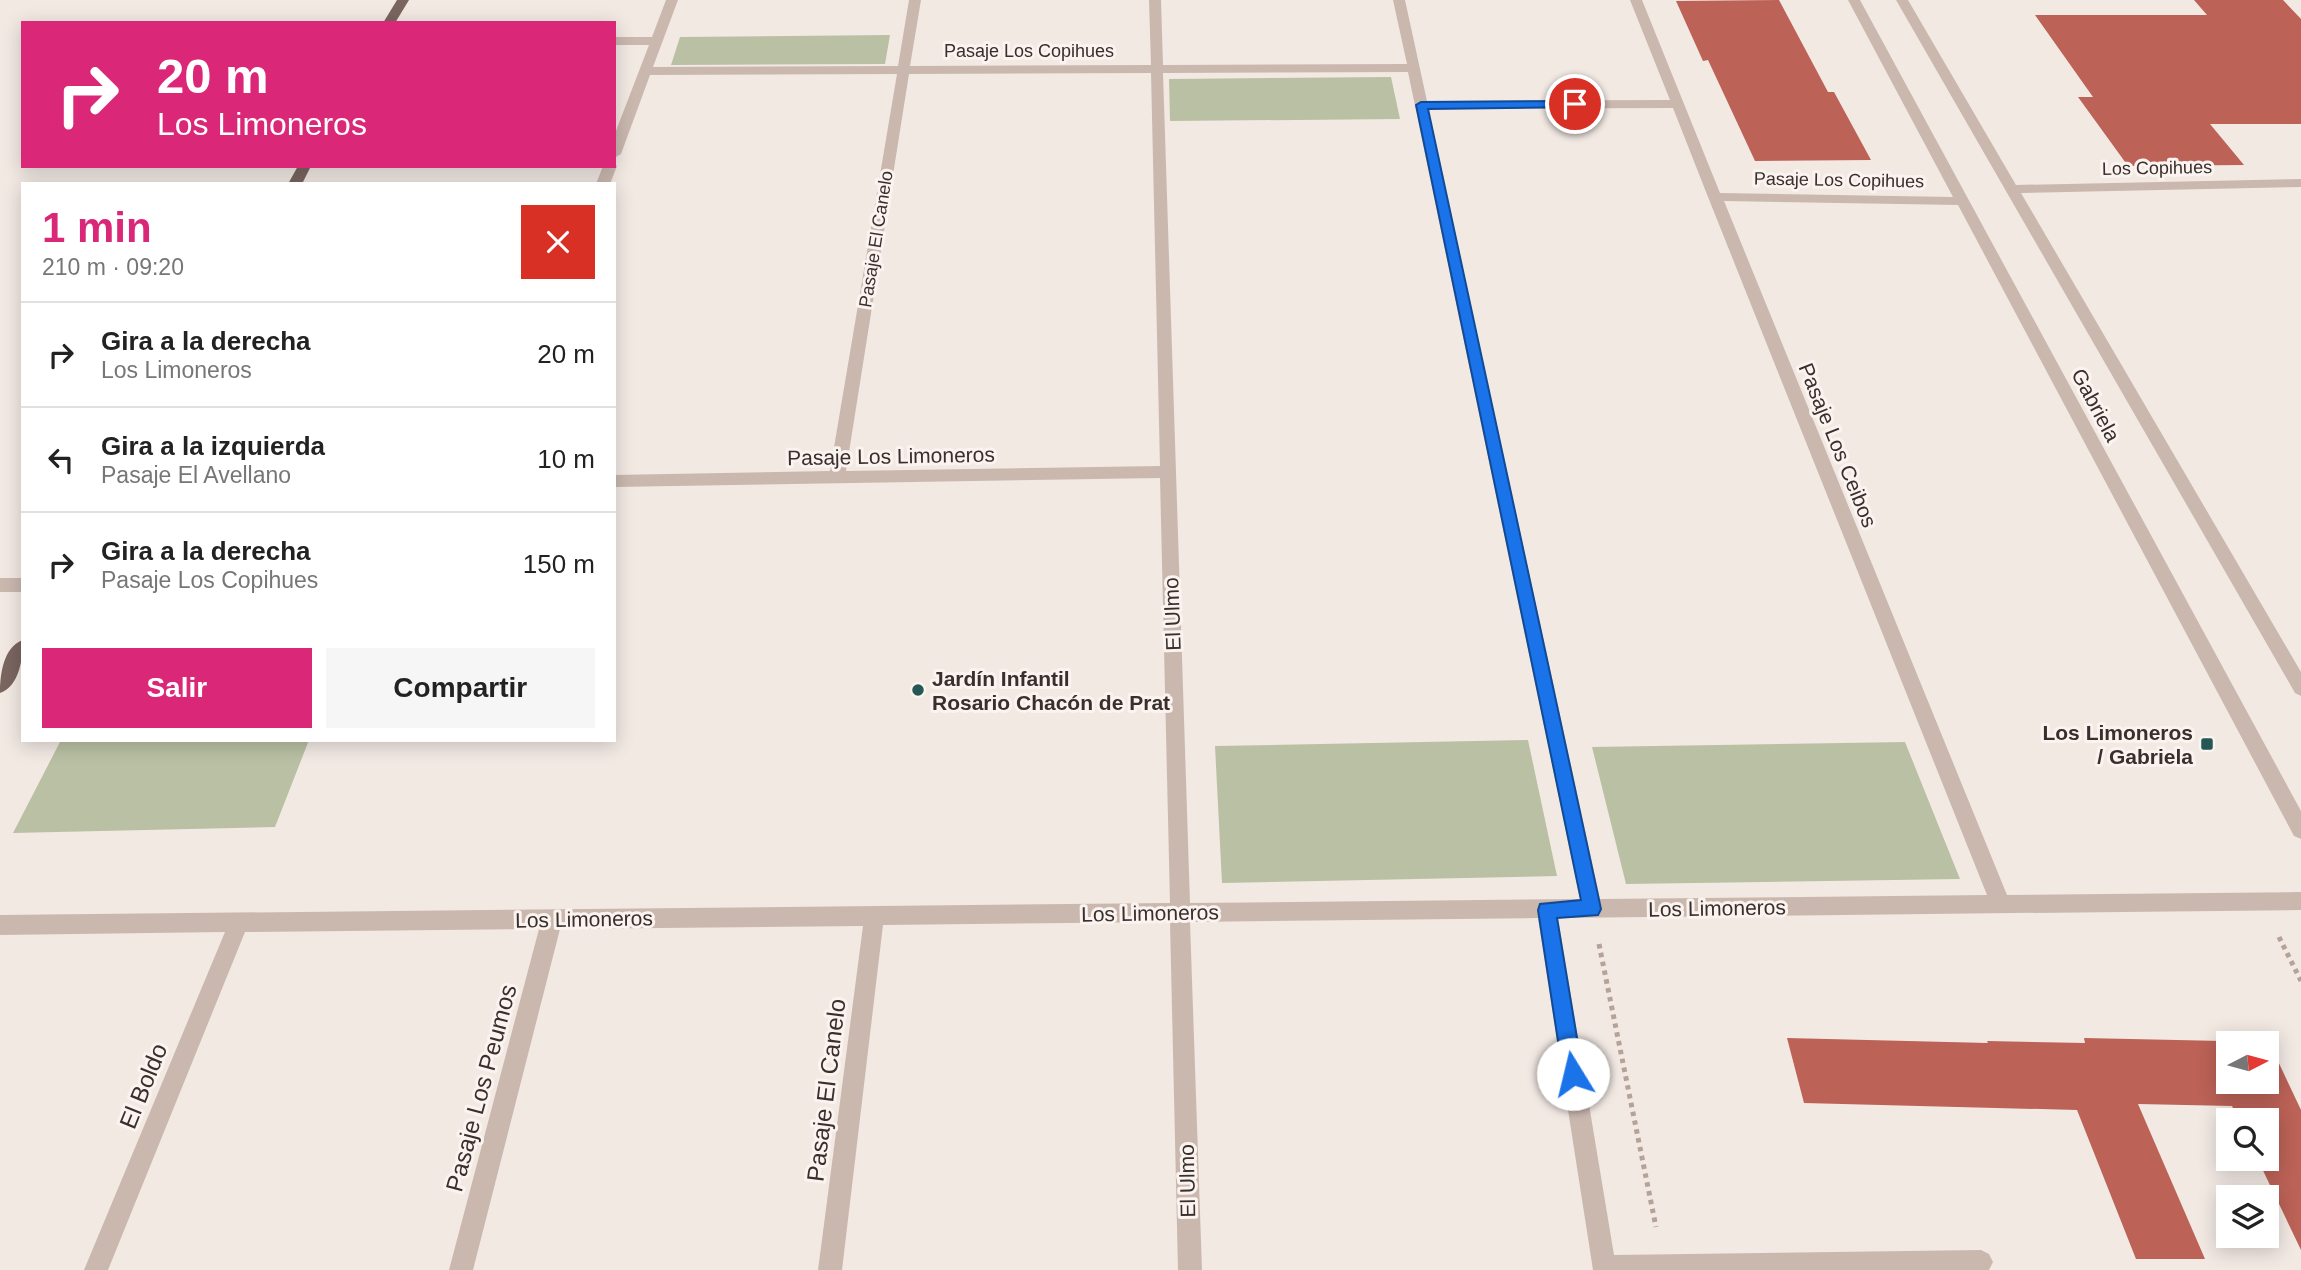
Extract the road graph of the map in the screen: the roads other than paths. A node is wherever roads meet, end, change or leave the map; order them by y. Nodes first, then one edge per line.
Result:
1 (403, 0) edge
2 (672, 0) edge
3 (915, 0) edge
4 (1155, 0) edge
5 (1399, 0) edge
6 (1636, 0) edge
7 (1854, 0) edge
8 (1902, 0) edge
9 (390, 21) edge
10 (616, 41) edge
11 (657, 41) junction
12 (1414, 68) junction
13 (903, 70) junction
14 (1157, 70) junction
15 (645, 71) junction
16 (1678, 104) junction
17 (1421, 105) junction
18 (616, 149) edge
19 (2301, 183) edge
20 (2013, 189) junction
21 (1715, 197) junction
22 (1963, 201) junction
23 (1168, 472) junction
24 (837, 478) junction
25 (616, 481) edge
26 (0, 585) edge
27 (21, 585) edge
28 (21, 650) edge
29 (0, 685) edge
30 (2301, 688) edge
31 (2301, 830) edge
32 (2301, 901) edge
33 (2001, 905) junction
34 (1592, 909) junction
35 (1547, 910) junction
36 (1181, 913) junction
37 (874, 916) junction
38 (552, 919) junction
39 (239, 923) junction
40 (0, 925) edge
41 (1981, 1262) dead end
42 (1604, 1268) edge
43 (96, 1270) edge
44 (461, 1270) edge
45 (830, 1270) edge
46 (1190, 1270) edge

1 - 9 main road
2 - 11 street
3 - 13 street, Pasaje El Canelo
4 - 14 street, El Ulmo
5 - 12 street
6 - 16 street, Pasaje Los Ceibos
7 - 22 street, Gabriela
8 - 20 street, Gabriela
10 - 11 street
11 - 15 street
12 - 14 street, Pasaje Los Copihues
12 - 17 street
13 - 14 street, Pasaje Los Copihues
13 - 15 street, Pasaje Los Copihues
13 - 24 street, Pasaje El Canelo
14 - 23 street, El Ulmo
15 - 18 street
16 - 17 street
16 - 21 street, Pasaje Los Ceibos
17 - 34 street
19 - 20 street, Los Copihues
20 - 30 street, Gabriela
21 - 22 street, Pasaje Los Copihues
21 - 33 street, Pasaje Los Ceibos
22 - 31 street, Gabriela
23 - 24 street, Pasaje Los Limoneros
23 - 36 street, El Ulmo
24 - 25 street, Pasaje Los Limoneros
26 - 27 street
28 - 29 main road
32 - 33 street, Los Limoneros
33 - 34 street, Los Limoneros
34 - 35 street, Los Limoneros
35 - 36 street, Los Limoneros
35 - 42 street
36 - 37 street, Los Limoneros
36 - 46 street, El Ulmo
37 - 38 street, Los Limoneros
37 - 45 street, Pasaje El Canelo
38 - 39 street, Los Limoneros
38 - 44 street, Pasaje Los Peumos
39 - 40 street, Los Limoneros
39 - 43 street, El Boldo
41 - 42 street

